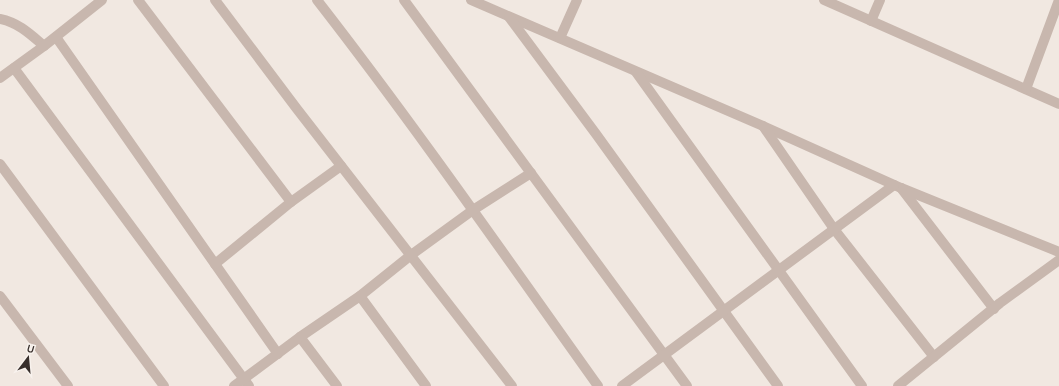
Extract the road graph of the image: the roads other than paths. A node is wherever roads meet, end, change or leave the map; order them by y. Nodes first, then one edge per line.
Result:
1 (102, 0) edge
2 (138, 0) edge
3 (215, 0) edge
4 (317, 0) edge
5 (404, 0) edge
6 (471, 0) edge
7 (576, 0) edge
8 (824, 0) edge
9 (880, 0) edge
10 (1059, 0) edge
11 (508, 16) junction
12 (0, 19) edge
13 (871, 21) junction
14 (56, 36) junction
15 (560, 38) junction
16 (44, 46) junction
17 (14, 68) junction
18 (636, 72) junction
19 (0, 78) edge
20 (1026, 89) junction
21 (1059, 104) edge
22 (763, 126) junction
23 (0, 164) edge
24 (341, 166) junction
25 (531, 173) junction
26 (897, 186) junction
27 (292, 202) junction
28 (473, 210) junction
29 (834, 229) junction
30 (1059, 252) edge
31 (410, 255) junction
32 (1059, 260) edge
33 (215, 264) junction
34 (779, 270) junction
35 (0, 296) edge
36 (360, 296) junction
37 (994, 309) junction
38 (723, 311) junction
39 (300, 337) junction
40 (278, 354) junction
41 (664, 355) junction
42 (934, 357) junction
43 (247, 382) edge
44 (68, 386) edge
45 (164, 386) edge
46 (234, 386) edge
47 (337, 386) edge
48 (426, 386) edge
49 (512, 386) edge
50 (598, 386) edge
51 (622, 386) edge
52 (687, 386) edge
53 (778, 386) edge
54 (862, 386) edge
55 (898, 386) edge

1 - 14 street
2 - 27 street
3 - 24 street
4 - 28 street
5 - 25 street
6 - 11 street
7 - 15 street
8 - 13 street
9 - 13 street
10 - 20 street
11 - 15 street
11 - 38 street
12 - 16 street
13 - 20 street
14 - 16 street
14 - 33 street
15 - 18 street
16 - 17 street
17 - 19 street
17 - 43 street
18 - 22 street
18 - 34 street
20 - 21 street
22 - 26 street
22 - 29 street
23 - 45 street
24 - 27 street
24 - 31 street
25 - 28 street
25 - 41 street
26 - 29 street
26 - 30 street
26 - 37 street
27 - 33 street
28 - 31 street
28 - 50 street
29 - 34 street
29 - 42 street
31 - 36 street
31 - 49 street
32 - 37 street
33 - 40 street
34 - 38 street
34 - 54 street
35 - 44 street
36 - 39 street
36 - 48 street
37 - 42 street
38 - 41 street
38 - 53 street
39 - 40 street
39 - 47 street
40 - 43 street
41 - 51 street
41 - 52 street
42 - 55 street
43 - 46 street

